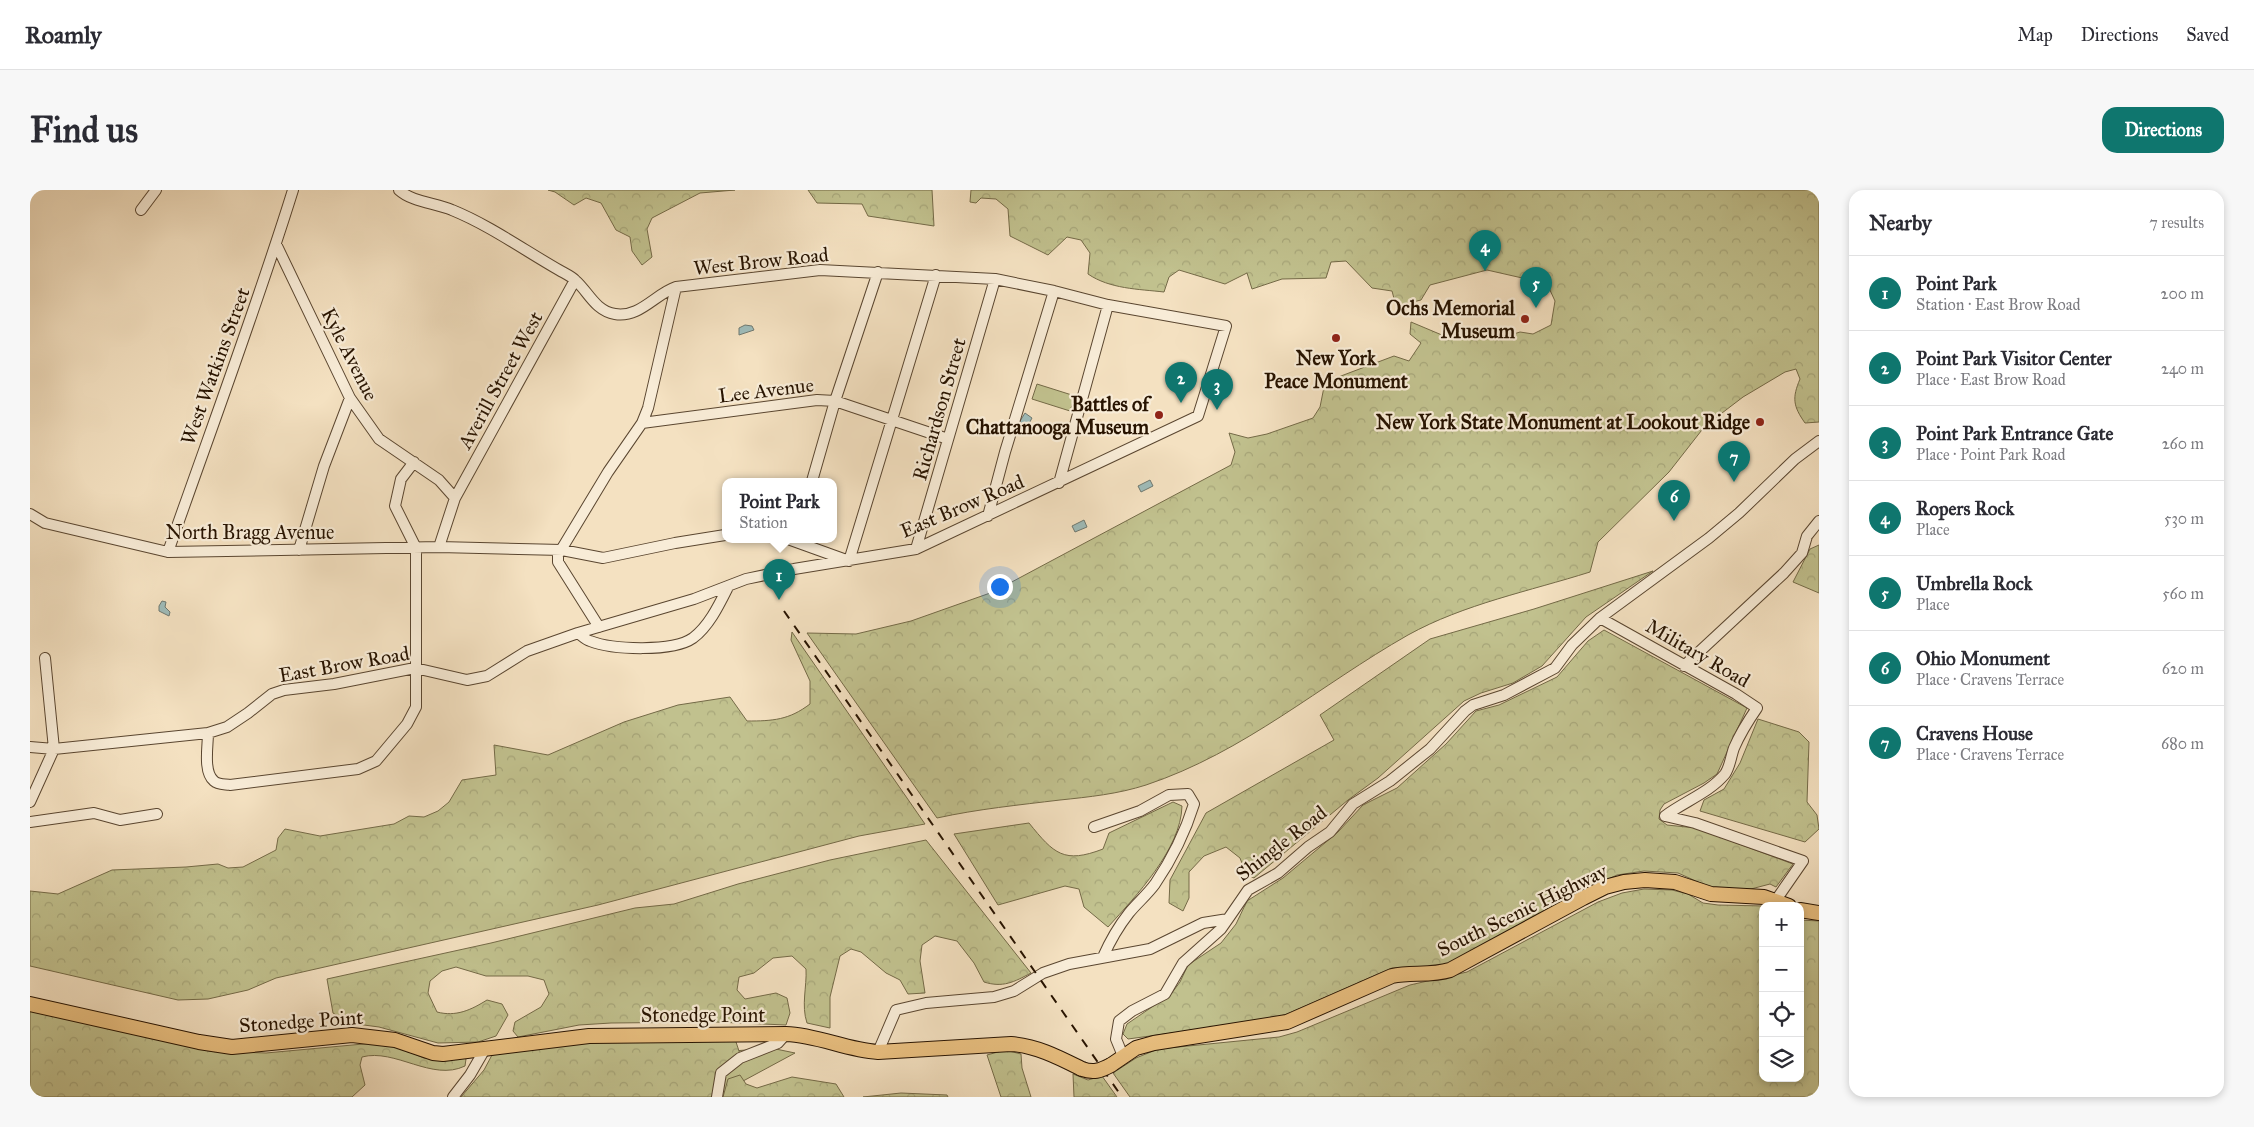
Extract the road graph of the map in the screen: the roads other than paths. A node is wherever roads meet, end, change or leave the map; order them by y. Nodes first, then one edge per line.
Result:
1 (156, 190) edge
2 (294, 190) edge
3 (399, 190) edge
4 (141, 210) dead end
5 (276, 244) junction
6 (878, 272) junction
7 (936, 276) junction
8 (995, 279) junction
9 (576, 280) junction
10 (676, 287) junction
11 (1054, 291) junction
12 (1108, 305) junction
13 (350, 398) junction
14 (835, 401) junction
15 (1198, 416) joint
16 (893, 420) junction
17 (642, 423) junction
18 (948, 439) junction
19 (1819, 441) edge
20 (414, 462) junction
21 (813, 478) edge
22 (1059, 483) junction
23 (455, 498) junction
24 (30, 514) edge
25 (988, 516) junction
26 (1819, 521) edge
27 (722, 535) edge
28 (801, 543) edge
29 (439, 547) junction
30 (416, 548) junction
31 (916, 549) junction
32 (300, 550) junction
33 (562, 550) junction
34 (168, 552) junction
35 (850, 561) junction
36 (728, 587) junction
37 (1600, 618) junction
38 (599, 627) junction
39 (578, 633) junction
40 (45, 658) dead end
41 (1684, 666) junction
42 (415, 668) junction
43 (208, 733) junction
44 (30, 747) edge
45 (54, 749) junction
46 (30, 802) edge
47 (157, 814) dead end
48 (30, 822) edge
49 (1094, 827) dead end
50 (1779, 902) edge
51 (1783, 902) edge
52 (1804, 912) edge
53 (1819, 913) edge
54 (1228, 919) junction
55 (1103, 957) junction
56 (30, 1004) edge
57 (786, 1034) junction
58 (485, 1049) junction
59 (878, 1052) junction
60 (1123, 1056) junction
61 (453, 1097) edge
62 (717, 1097) edge

1 - 4 street
2 - 5 street, West Watkins Street
3 - 9 street, West Brow Road
5 - 13 street, Kyle Avenue
5 - 34 street, West Watkins Street
6 - 7 street, West Brow Road
6 - 10 street, West Brow Road
6 - 14 street
7 - 8 street, West Brow Road
7 - 16 street
8 - 11 street, West Brow Road
8 - 18 street, Richardson Street
9 - 10 street, West Brow Road
9 - 23 street, Averill Street West
10 - 17 street
11 - 12 street, West Brow Road
11 - 25 street
12 - 15 street, West Brow Road
12 - 22 street
13 - 20 street, Kyle Avenue
13 - 32 street
14 - 16 street, Lee Avenue
14 - 17 street, Lee Avenue
14 - 21 street
15 - 22 street, East Brow Road
16 - 18 street, Lee Avenue
16 - 35 street
17 - 33 street
18 - 31 street, Richardson Street
19 - 37 street, Shingle Road
20 - 23 street, Kyle Avenue
20 - 30 street
22 - 25 street, East Brow Road
23 - 29 street, Averill Street West
24 - 34 street, North Bragg Avenue
25 - 31 street, East Brow Road
26 - 41 street
27 - 33 street
28 - 35 street
29 - 30 street, North Bragg Avenue
29 - 33 street
30 - 32 street, North Bragg Avenue
30 - 42 street
31 - 35 street, East Brow Road
32 - 34 street, North Bragg Avenue
33 - 38 street
35 - 36 street, East Brow Road
36 - 38 street, East Brow Road
36 - 39 street
37 - 41 street, Military Road
37 - 54 street, Shingle Road
38 - 39 street, East Brow Road
39 - 42 street, East Brow Road
40 - 45 street
41 - 51 street, Military Road
42 - 43 street, East Brow Road
42 - 43 street
43 - 45 street, East Brow Road
44 - 45 street, East Brow Road
45 - 46 street
47 - 48 street
49 - 55 street
50 - 60 main road, South Scenic Highway
52 - 53 main road
54 - 55 street
54 - 60 street, Shingle Road
55 - 59 street
56 - 58 main road, Stonedge Point
57 - 58 main road, Stonedge Point
57 - 59 main road, South Scenic Highway
57 - 62 street
58 - 61 street
59 - 60 main road, South Scenic Highway, bridge

